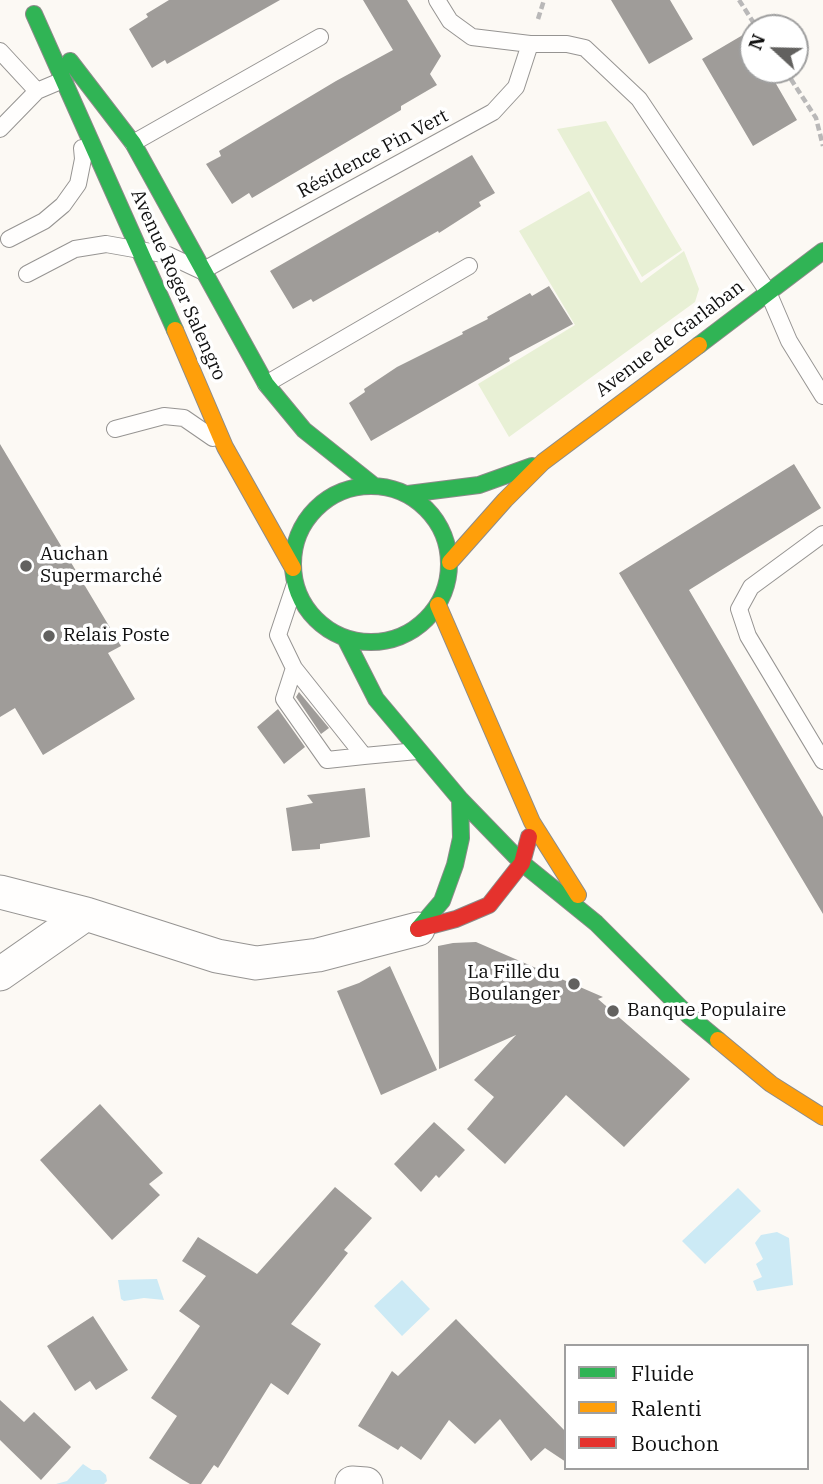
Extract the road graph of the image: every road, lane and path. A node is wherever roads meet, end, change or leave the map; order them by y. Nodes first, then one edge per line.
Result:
1 (20, 0) edge
2 (437, 0) edge
3 (34, 14) junction
4 (320, 37) dead end
5 (530, 44) junction
6 (0, 51) edge
7 (63, 80) junction
8 (794, 84) edge
9 (37, 92) junction
10 (79, 118) junction
11 (0, 129) edge
12 (133, 143) junction
13 (823, 146) edge
14 (9, 239) dead end
15 (140, 249) junction
16 (823, 251) edge
17 (469, 266) dead end
18 (202, 271) junction
19 (27, 274) dead end
20 (768, 292) junction
21 (266, 384) junction
22 (823, 396) edge
23 (115, 429) dead end
24 (225, 447) junction
25 (543, 462) junction
26 (373, 485) junction
27 (408, 494) junction
28 (823, 534) edge
29 (450, 562) junction
30 (293, 568) junction
31 (296, 584) junction
32 (438, 605) junction
33 (345, 638) junction
34 (294, 668) junction
35 (419, 751) junction
36 (364, 756) junction
37 (823, 761) edge
38 (460, 799) junction
39 (532, 822) junction
40 (522, 863) junction
41 (0, 892) edge
42 (86, 914) junction
43 (596, 923) junction
44 (418, 929) junction
45 (0, 974) edge
46 (823, 1117) edge

1 - 3 main road, Avenue Roger Salengro
2 - 5 lane
3 - 7 main road, Avenue Roger Salengro
3 - 12 main road, Avenue Roger Salengro
4 - 12 lane
5 - 18 lane, Résidence Pin Vert
5 - 20 lane
6 - 9 lane
7 - 9 lane
7 - 10 main road, Avenue Roger Salengro
8 - 13 path
9 - 11 lane
10 - 14 lane
10 - 15 main road, Avenue Roger Salengro
12 - 18 main road, Avenue Roger Salengro
15 - 18 lane
15 - 19 lane
15 - 24 main road, Avenue Roger Salengro
16 - 20 main road, Avenue de Garlaban
17 - 21 lane
18 - 21 main road, Avenue Roger Salengro
20 - 22 lane
20 - 25 main road, Avenue de Garlaban
21 - 26 main road, Avenue Roger Salengro
23 - 24 lane
24 - 30 main road, Avenue Roger Salengro
25 - 27 main road, Avenue de Garlaban
25 - 29 main road, Avenue de Garlaban
26 - 27 main road
26 - 30 main road
27 - 29 main road
28 - 37 lane
29 - 32 main road
30 - 31 main road
31 - 33 main road
31 - 34 lane
32 - 33 main road
32 - 39 main road
33 - 35 main road
34 - 36 lane
34 - 36 lane
35 - 36 lane
35 - 38 main road
38 - 40 main road
38 - 44 main road
39 - 40 main road
39 - 43 main road
40 - 43 main road
40 - 44 main road
41 - 42 street
42 - 44 street
42 - 45 street
43 - 46 main road

